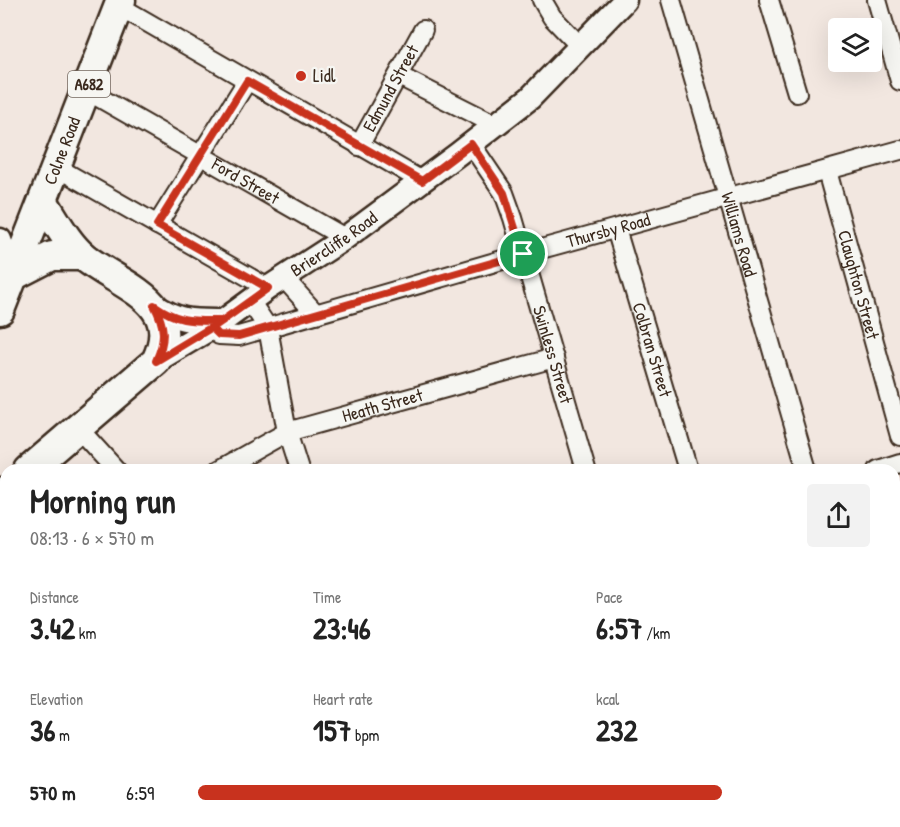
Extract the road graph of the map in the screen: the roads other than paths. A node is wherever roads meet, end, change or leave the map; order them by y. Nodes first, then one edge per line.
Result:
1 (542, 0) edge
2 (625, 0) edge
3 (671, 0) edge
4 (769, 0) edge
5 (877, 0) edge
6 (120, 3) edge
7 (423, 30) dead end
8 (581, 47) junction
9 (399, 76) junction
10 (247, 81) junction
11 (900, 81) edge
12 (86, 90) junction
13 (797, 93) dead end
14 (496, 125) junction
15 (471, 144) junction
16 (360, 146) junction
17 (900, 150) edge
18 (200, 156) junction
19 (56, 167) junction
20 (827, 171) junction
21 (422, 181) junction
22 (729, 198) junction
23 (43, 201) junction
24 (157, 225) junction
25 (616, 229) junction
26 (345, 238) junction
27 (0, 240) edge
28 (523, 254) junction
29 (82, 256) junction
30 (13, 276) junction
31 (267, 289) junction
32 (154, 305) junction
33 (0, 310) edge
34 (316, 314) junction
35 (217, 324) junction
36 (268, 328) junction
37 (554, 358) junction
38 (156, 361) junction
39 (76, 427) junction
40 (287, 432) junction
41 (900, 436) edge
42 (32, 464) edge
43 (110, 464) edge
44 (230, 464) edge
45 (297, 464) edge
46 (584, 464) edge
47 (686, 464) edge
48 (805, 464) edge

1 - 8 street
2 - 8 street, Briercliffe Road
3 - 22 street, Williams Road
4 - 13 street
5 - 11 street
6 - 10 street
6 - 12 main road, Colne Road / A682
7 - 9 street, Edmund Street
8 - 14 street, Briercliffe Road
9 - 14 street
9 - 16 street, Edmund Street
10 - 16 street
10 - 18 street
12 - 18 street, Ford Street
12 - 19 main road, Colne Road / A682
14 - 15 street, Briercliffe Road
15 - 21 street, Briercliffe Road
15 - 28 street, Swinless Street
16 - 21 street
17 - 20 street, Thursby Road
18 - 24 street
18 - 26 street, Ford Street
19 - 23 main road, Colne Road / A682
19 - 24 street
20 - 22 street, Thursby Road
20 - 41 street, Claughton Street
21 - 26 street, Briercliffe Road
22 - 25 street, Thursby Road
22 - 48 street, Williams Road
23 - 29 main road
23 - 30 main road, Colne Road
24 - 31 street
25 - 28 street, Thursby Road
25 - 47 street, Colbran Street
26 - 31 street, Briercliffe Road
27 - 30 street
28 - 34 street, Thursby Road
28 - 37 street, Swinless Street
29 - 30 main road
29 - 32 main road
30 - 33 main road
31 - 34 street
31 - 35 street, Briercliffe Road
31 - 36 street
32 - 35 street
32 - 38 main road
34 - 36 street, Thursby Road
35 - 36 street, Thursby Road
35 - 38 street, Briercliffe Road
36 - 40 street
37 - 40 street, Heath Street
37 - 46 street, Swinless Street
38 - 39 main road, Briercliffe Road
39 - 42 main road, Briercliffe Road
39 - 43 street
40 - 44 street, Heath Street
40 - 45 street

